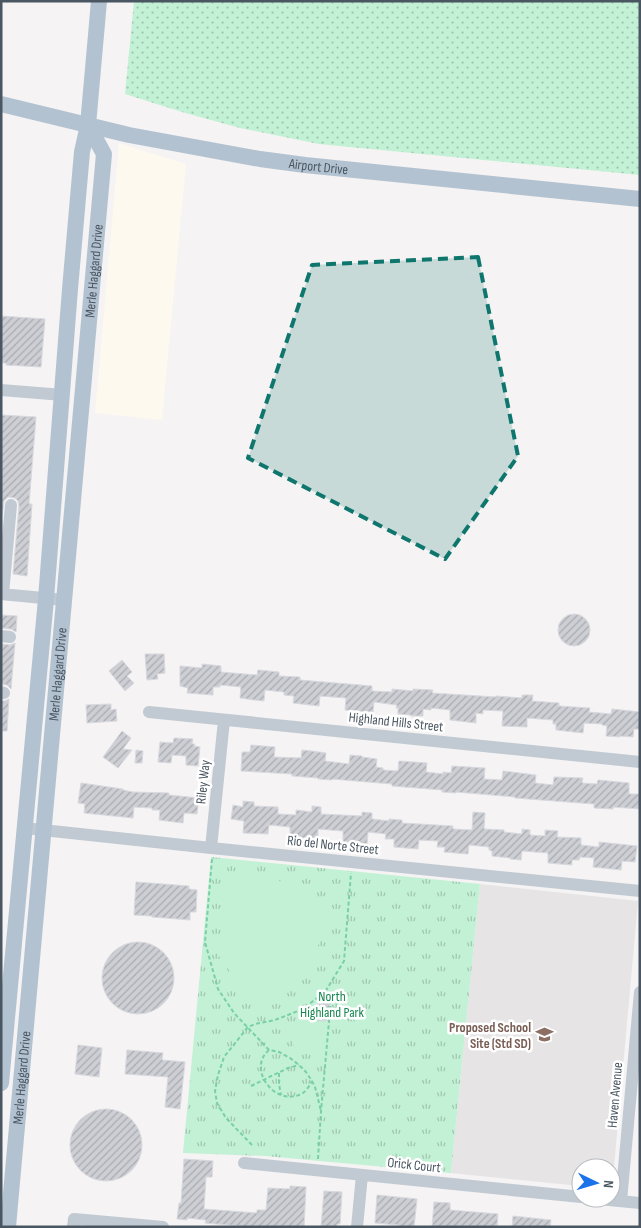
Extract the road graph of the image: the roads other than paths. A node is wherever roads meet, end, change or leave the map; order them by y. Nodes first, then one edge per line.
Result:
1 (99, 1) edge
2 (1, 104) edge
3 (88, 125) junction
4 (640, 199) edge
5 (1, 390) edge
6 (63, 395) junction
7 (10, 505) dead end
8 (2, 594) edge
9 (46, 599) junction
10 (64, 600) junction
11 (149, 712) dead end
12 (224, 720) junction
13 (640, 762) edge
14 (24, 828) junction
15 (44, 830) junction
16 (212, 852) junction
17 (640, 892) edge
18 (640, 992) edge
19 (1, 1083) edge
20 (244, 1163) dead end
21 (362, 1175) junction
22 (571, 1196) edge
23 (621, 1201) joint
24 (640, 1203) edge
25 (8, 1227) edge
26 (73, 1227) edge
27 (163, 1227) edge
28 (357, 1227) edge

1 - 3 main road, Merle Haggard Drive
2 - 3 main road, Airport Drive
3 - 4 main road, Airport Drive
3 - 6 main road, Merle Haggard Drive
3 - 10 main road, Merle Haggard Drive
5 - 6 street
6 - 9 main road, Merle Haggard Drive
7 - 8 street
8 - 9 street
9 - 10 street
9 - 14 main road, Merle Haggard Drive
10 - 15 main road, Merle Haggard Drive
11 - 12 street, Highland Hills Street
12 - 13 street, Highland Hills Street
12 - 16 street, Riley Way
14 - 15 street, Rio del Norte Street
14 - 19 main road, Merle Haggard Drive
15 - 16 street, Rio del Norte Street
15 - 25 main road, Merle Haggard Drive
16 - 17 street, Rio del Norte Street
18 - 23 street, Haven Avenue
20 - 21 street, Orick Court
21 - 22 street, Orick Court
21 - 28 street
23 - 24 street
26 - 27 street

